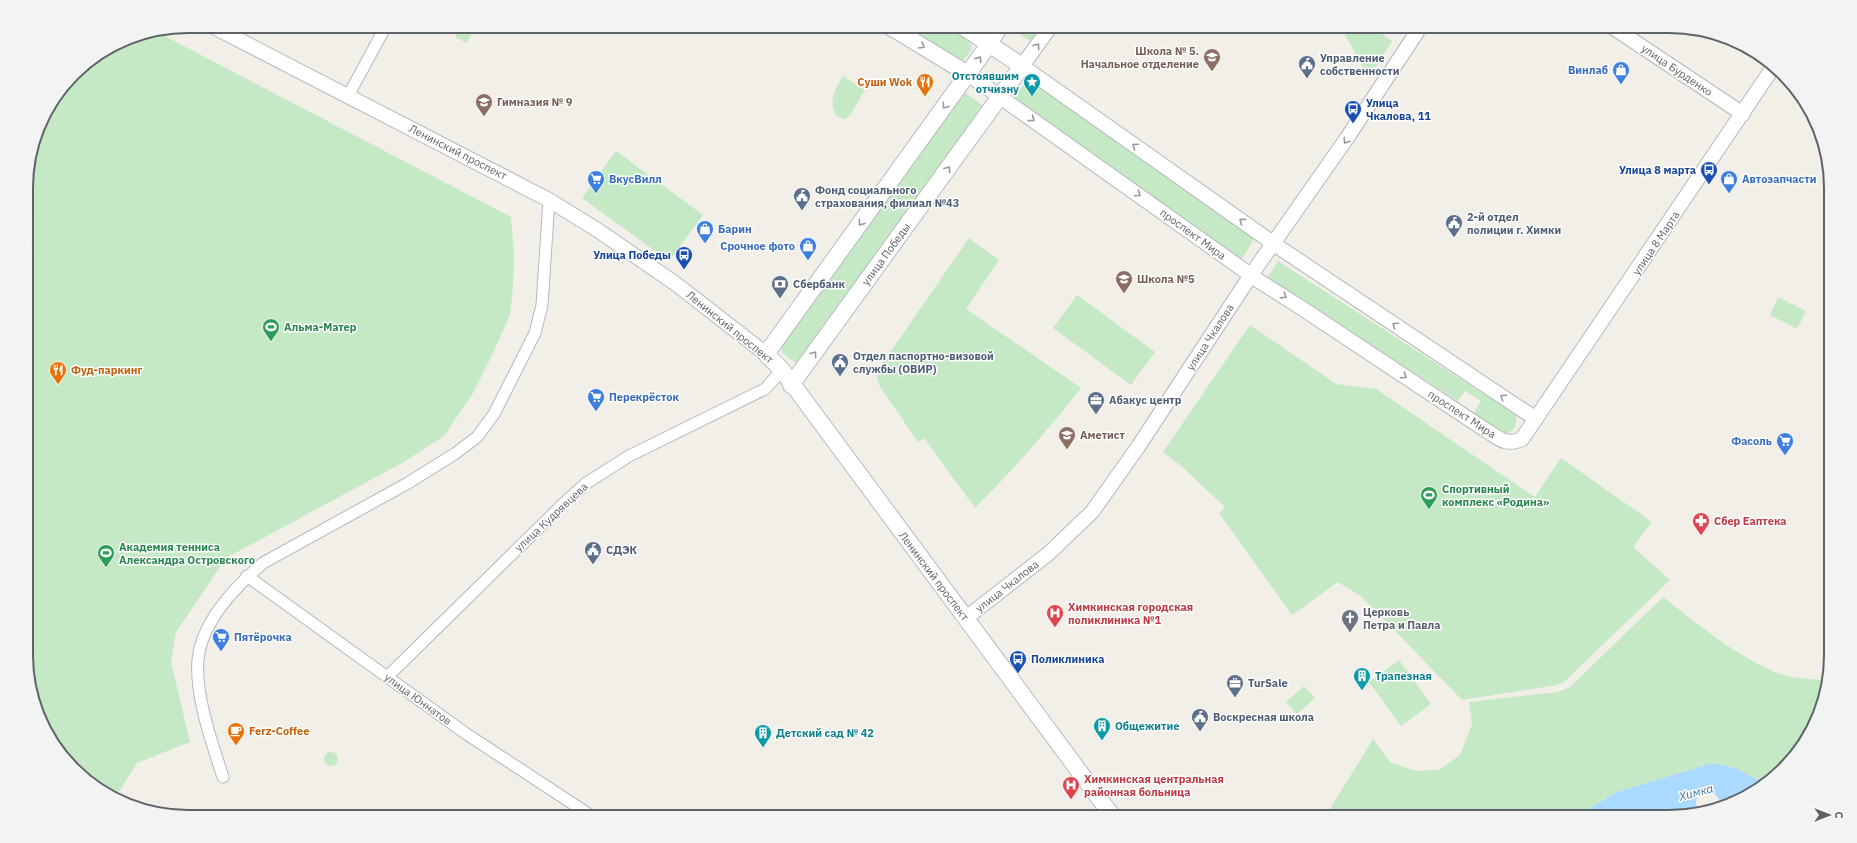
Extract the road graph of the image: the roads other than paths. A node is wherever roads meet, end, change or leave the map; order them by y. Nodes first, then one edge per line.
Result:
1 (226, 33) edge
2 (382, 33) edge
3 (901, 33) edge
4 (974, 33) edge
5 (997, 33) edge
6 (1046, 33) edge
7 (1416, 33) edge
8 (1622, 33) edge
9 (990, 43) junction
10 (1022, 66) junction
11 (1770, 72) edge
12 (968, 74) junction
13 (348, 96) junction
14 (1000, 97) junction
15 (1743, 114) junction
16 (548, 200) junction
17 (1274, 243) junction
18 (1251, 276) junction
19 (766, 354) junction
20 (782, 370) junction
21 (791, 385) junction
22 (1536, 419) junction
23 (247, 576) junction
24 (966, 618) junction
25 (387, 677) junction
26 (223, 777) dead end
27 (582, 810) edge
28 (1108, 810) edge

1 - 13 street, Ленинский проспект
2 - 13 street
3 -> 12 main road, проспект Мира
4 - 9 main road
5 - 9 street
10 -> 6 street, улица Победы
7 -> 17 street, улица Чкалова
8 - 15 street, улица Бурденко
9 - 10 main road
12 -> 9 main road
10 - 14 main road, улица Победы
17 -> 10 street
11 - 15 street, улица 8 Марта
12 - 14 street, проспект Мира
12 -> 19 main road
13 - 16 street, Ленинский проспект
14 -> 18 street, проспект Мира
21 -> 14 main road, улица Победы
15 - 22 street, улица 8 Марта
16 - 19 street, Ленинский проспект
16 - 23 street
17 - 18 street, улица Чкалова
22 -> 17 street
18 -> 22 street, проспект Мира
18 - 24 street, улица Чкалова
19 - 20 main road, Ленинский проспект
20 - 21 main road, Ленинский проспект
20 - 25 street, улица Кудрявцева
21 - 24 main road, Ленинский проспект
23 - 25 street, улица Юннатов
23 - 26 street
24 - 28 main road, Ленинский проспект
25 - 27 street, улица Юннатов

